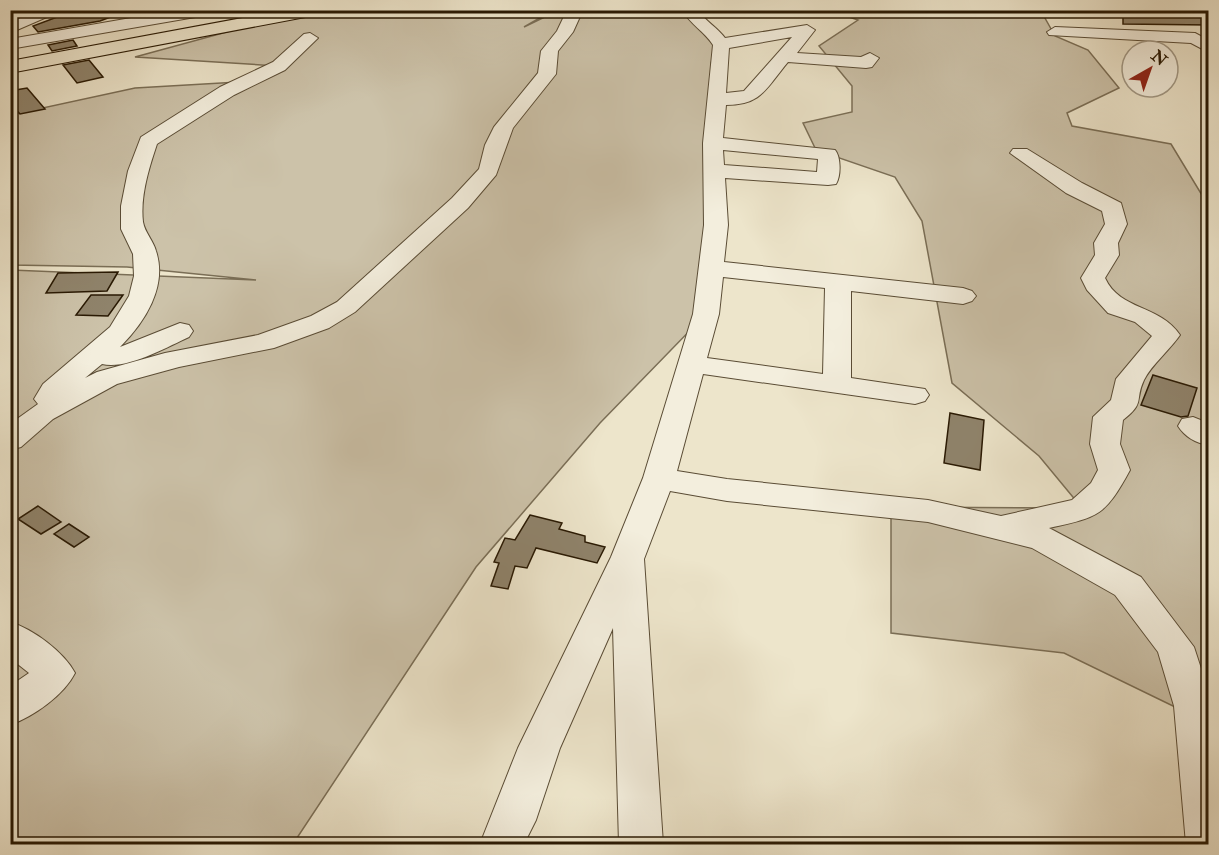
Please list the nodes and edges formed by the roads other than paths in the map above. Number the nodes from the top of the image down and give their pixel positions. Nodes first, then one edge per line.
1 (56, 10) edge
2 (168, 10) edge
3 (207, 10) edge
4 (243, 10) edge
5 (316, 10) edge
6 (575, 10) edge
7 (690, 10) edge
8 (298, 12) edge
9 (188, 14) junction
10 (84, 20) dead end
11 (11, 27) edge
12 (226, 28) junction
13 (176, 30) junction
14 (1055, 32) dead end
15 (50, 35) junction
16 (310, 38) dead end
17 (10, 44) edge
18 (1207, 45) edge
19 (720, 49) junction
20 (10, 57) edge
21 (785, 57) junction
22 (870, 58) dead end
23 (10, 68) edge
24 (10, 77) edge
25 (716, 99) junction
26 (713, 143) junction
27 (1020, 153) dead end
28 (716, 171) junction
29 (711, 268) junction
30 (838, 282) junction
31 (963, 296) dead end
32 (180, 331) dead end
33 (85, 364) junction
34 (691, 364) junction
35 (837, 384) junction
36 (915, 395) dead end
37 (43, 412) junction
38 (10, 440) edge
39 (659, 478) junction
40 (1000, 528) junction
41 (628, 556) junction
42 (10, 636) edge
43 (10, 709) edge
44 (502, 844) edge
45 (641, 844) edge
46 (1208, 844) edge

1 - 11 street
2 - 9 street
3 - 9 street
4 - 13 highway
5 - 8 highway
6 - 37 street
7 - 19 street
8 - 12 highway
8 - 13 highway
9 - 15 street
10 - 15 street
11 - 15 street
12 - 23 highway
12 - 24 highway
13 - 20 highway
14 - 18 street
15 - 17 street
16 - 33 street
19 - 21 street
19 - 25 street
21 - 22 street
21 - 25 street
25 - 26 street
26 - 28 street
26 - 28 street
27 - 40 street
28 - 29 street
29 - 30 street
29 - 34 street
30 - 31 street
30 - 35 street
32 - 33 street
33 - 37 street
34 - 35 street
34 - 39 street
35 - 36 street
37 - 38 street
39 - 40 street
39 - 41 street
40 - 46 street
41 - 44 street
41 - 45 street
42 - 43 street

